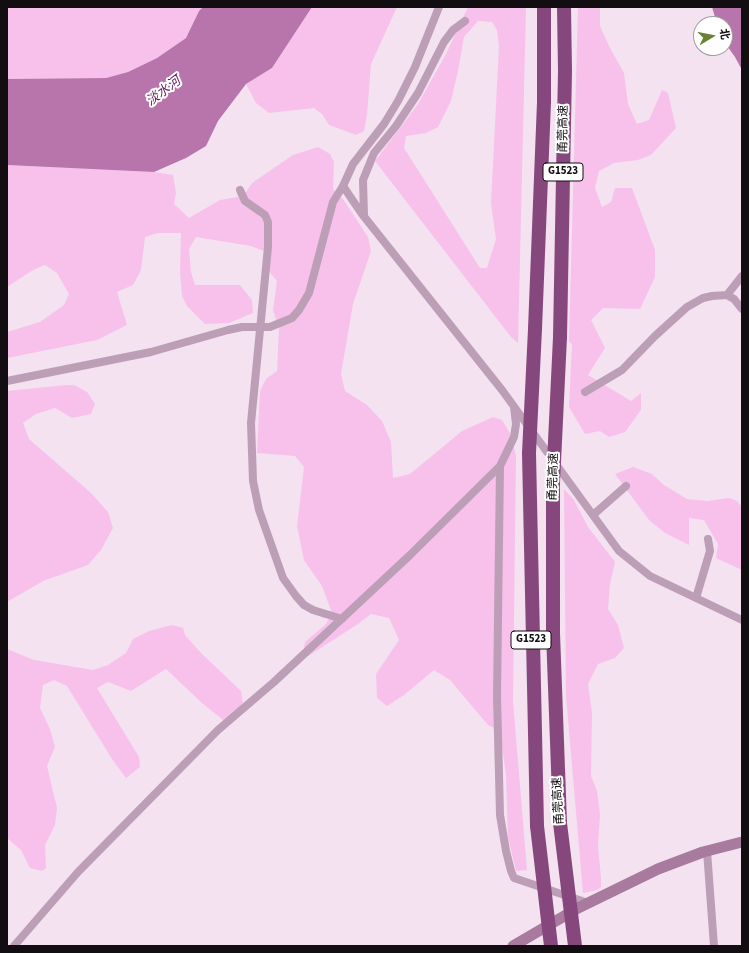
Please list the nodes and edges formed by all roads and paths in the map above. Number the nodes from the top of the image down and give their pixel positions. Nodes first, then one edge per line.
1 (439, 7) edge
2 (544, 7) edge
3 (564, 7) edge
4 (465, 21) dead end
5 (343, 186) junction
6 (240, 190) dead end
7 (364, 216) junction
8 (742, 276) edge
9 (727, 295) junction
10 (742, 309) edge
11 (261, 327) junction
12 (7, 381) edge
13 (585, 392) dead end
14 (514, 407) junction
15 (500, 466) junction
16 (626, 486) dead end
17 (593, 515) junction
18 (708, 540) dead end
19 (696, 598) junction
20 (342, 619) junction
21 (742, 620) edge
22 (742, 842) edge
23 (706, 851) junction
24 (588, 903) junction
25 (14, 946) edge
26 (513, 946) edge
27 (551, 946) edge
28 (575, 946) edge
29 (714, 946) edge

1 - 5 street
2 - 27 highway, 甬莞高速 / G1523, bridge
3 - 28 highway, 甬莞高速 / G1523, bridge
4 - 7 street
5 - 7 street
5 - 11 street
6 - 11 street
7 - 14 street
8 - 9 street
9 - 10 street
9 - 13 street
11 - 12 street
11 - 20 street
14 - 15 street
14 - 17 street
15 - 20 street
15 - 24 street
16 - 17 street
17 - 19 street
18 - 19 street
19 - 21 street
20 - 25 street
22 - 23 main road
23 - 24 main road
23 - 29 street
24 - 26 main road

